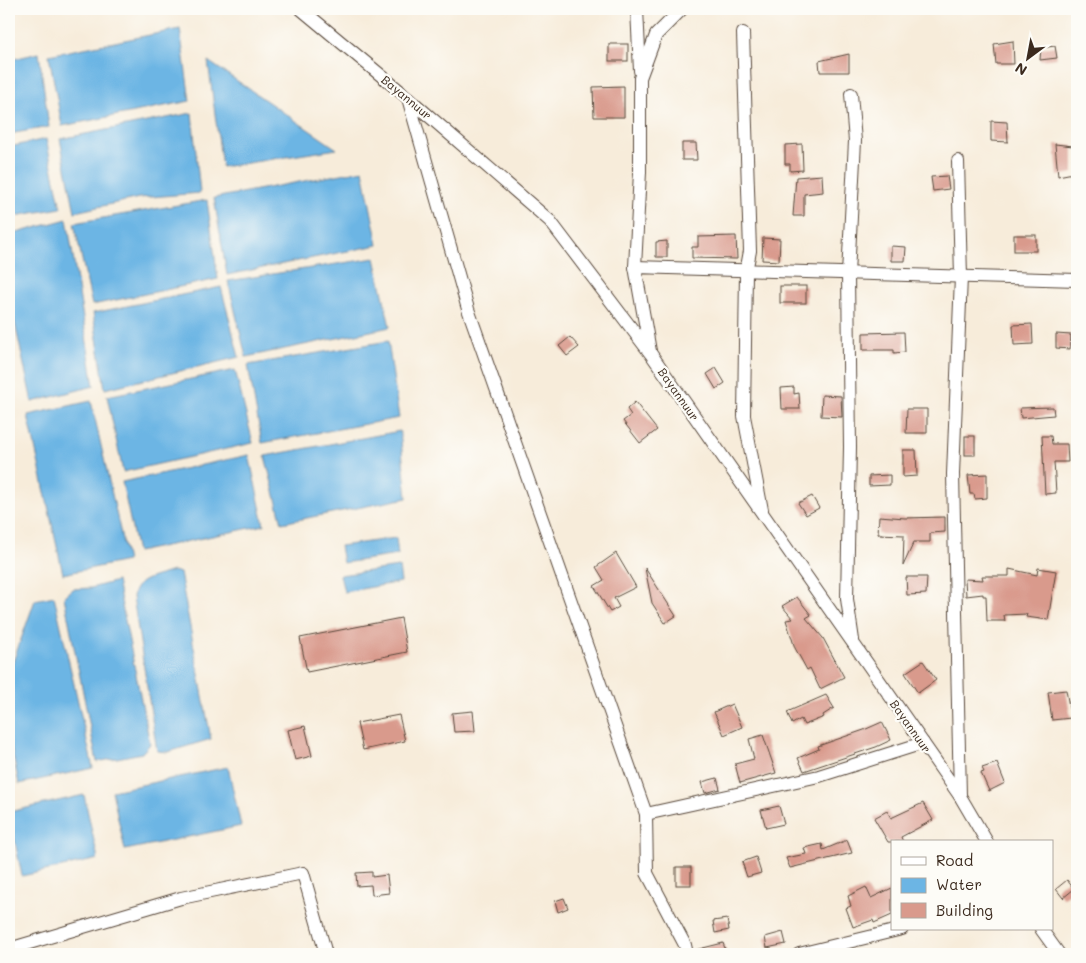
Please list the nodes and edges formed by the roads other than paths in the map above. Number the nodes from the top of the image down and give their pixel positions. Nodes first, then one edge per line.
1 (301, 9) edge
2 (637, 9) edge
3 (682, 9) edge
4 (743, 33) dead end
5 (640, 78) junction
6 (851, 94) dead end
7 (407, 97) junction
8 (958, 161) dead end
9 (635, 268) junction
10 (746, 272) junction
11 (848, 274) junction
12 (961, 278) junction
13 (1077, 280) edge
14 (651, 354) junction
15 (763, 515) junction
16 (854, 644) junction
17 (923, 743) junction
18 (960, 796) junction
19 (646, 814) junction
20 (986, 840) edge
21 (898, 930) edge
22 (1042, 930) edge
23 (9, 949) edge
24 (326, 954) edge
25 (687, 954) edge
26 (798, 954) edge
27 (1059, 954) edge

1 - 7 street, Bayannuur
2 - 5 street
3 - 5 street
4 - 10 street
5 - 9 street
6 - 11 street
7 - 14 street, Bayannuur
7 - 19 street
8 - 12 street
9 - 10 street
9 - 14 street
10 - 11 street
10 - 15 street
11 - 12 street
11 - 16 street
12 - 13 street
12 - 18 street
14 - 15 street, Bayannuur
15 - 16 street, Bayannuur
16 - 17 street, Bayannuur
17 - 18 street, Bayannuur
17 - 19 street
18 - 20 street, Bayannuur
19 - 25 street
21 - 26 street
22 - 27 street
23 - 24 street

